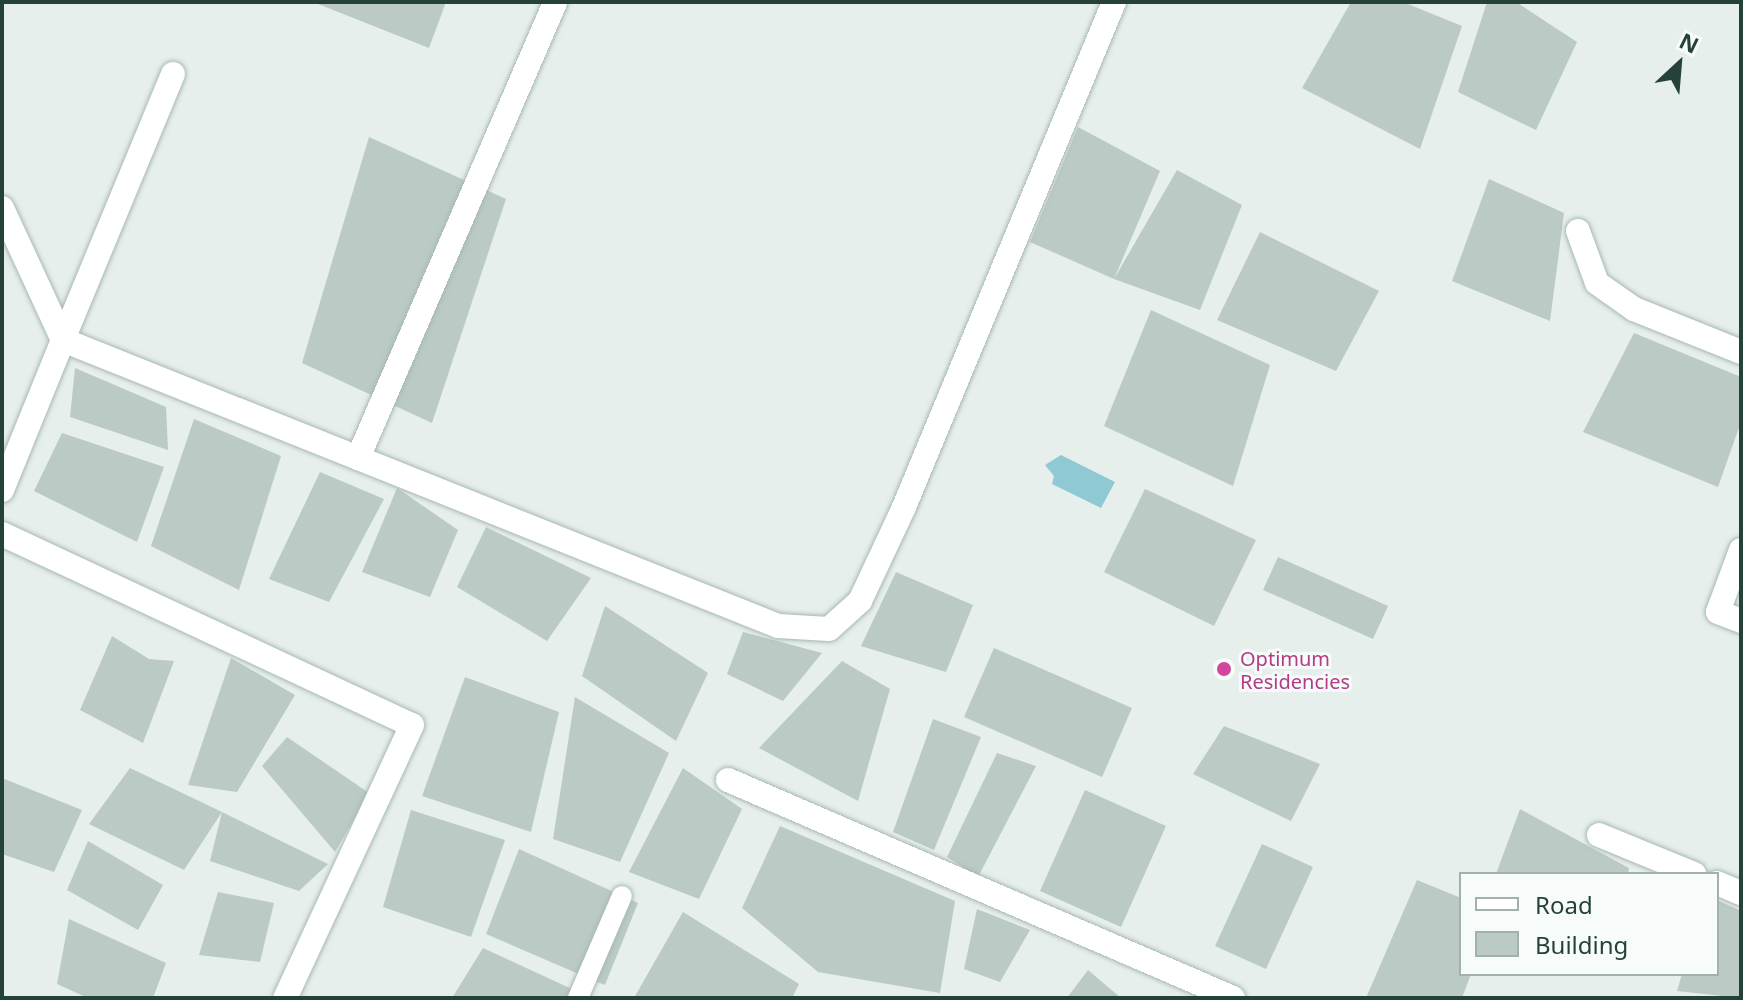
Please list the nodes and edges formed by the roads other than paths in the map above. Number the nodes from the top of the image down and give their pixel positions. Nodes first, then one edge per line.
1 (555, 2) edge
2 (1114, 2) edge
3 (173, 74) dead end
4 (2, 208) edge
5 (1578, 231) dead end
6 (63, 340) junction
7 (1741, 352) edge
8 (358, 458) junction
9 (2, 490) edge
10 (2, 534) edge
11 (1741, 550) edge
12 (1741, 621) edge
13 (728, 780) dead end
14 (1599, 835) dead end
15 (1689, 872) edge
16 (1719, 884) edge
17 (1741, 893) edge
18 (622, 896) dead end
19 (285, 998) edge
20 (578, 998) edge
21 (1233, 998) edge

1 - 8 street
2 - 8 street
3 - 6 street
4 - 6 street
5 - 7 street
6 - 8 street
6 - 9 street
10 - 19 street
11 - 12 street
13 - 21 street
14 - 15 street
16 - 17 street
18 - 20 lane

